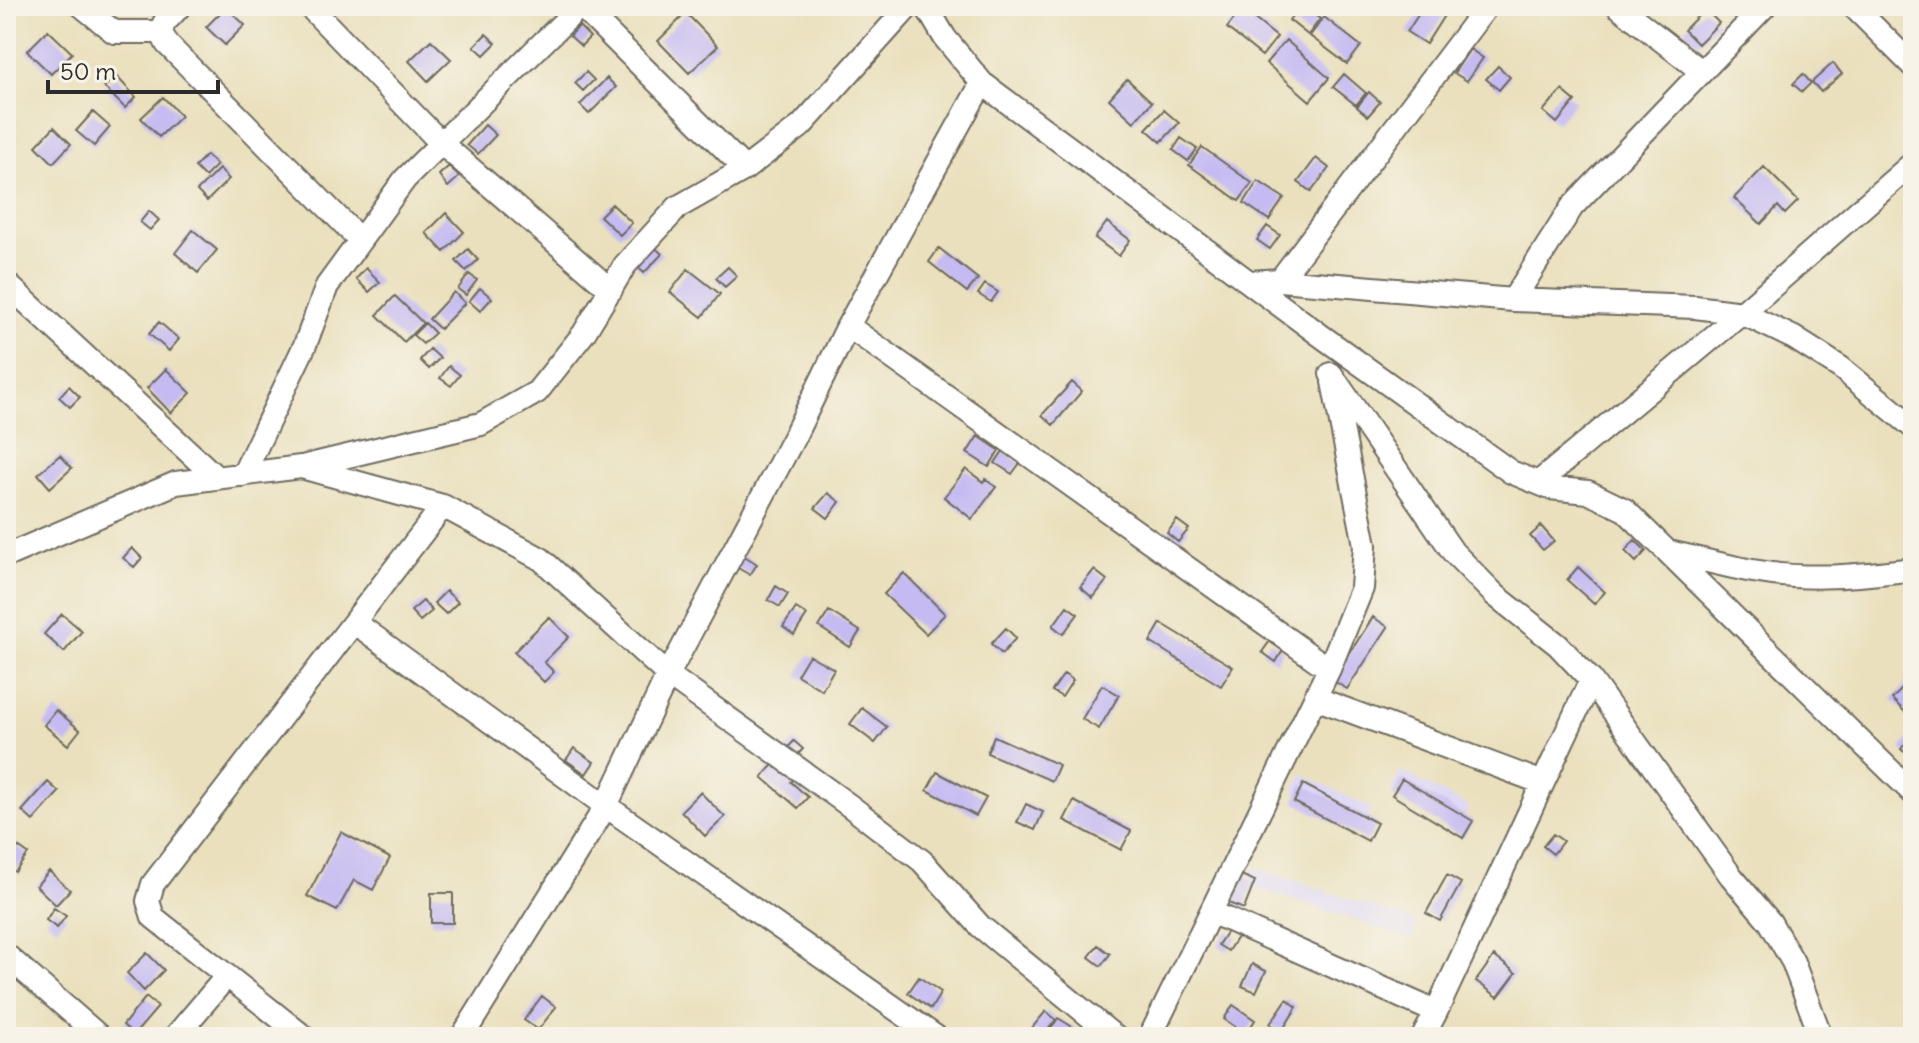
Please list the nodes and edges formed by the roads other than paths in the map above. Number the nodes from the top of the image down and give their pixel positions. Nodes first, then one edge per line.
1 (82, 6) edge
2 (180, 6) edge
3 (309, 6) edge
4 (580, 6) edge
5 (909, 6) edge
6 (926, 6) edge
7 (1487, 6) edge
8 (1618, 6) edge
9 (1765, 6) edge
10 (1853, 6) edge
11 (161, 32) junction
12 (1913, 66) edge
13 (1701, 71) junction
14 (982, 83) junction
15 (441, 143) junction
16 (1913, 163) edge
17 (745, 169) junction
18 (360, 240) junction
19 (1280, 280) junction
20 (1250, 282) junction
21 (6, 283) edge
22 (611, 290) junction
23 (1513, 300) junction
24 (1742, 313) junction
25 (848, 326) junction
26 (1320, 335) junction
27 (1331, 374) junction
28 (1913, 427) edge
29 (301, 467) junction
30 (243, 475) junction
31 (217, 478) junction
32 (1538, 483) junction
33 (443, 506) junction
34 (1667, 551) junction
35 (6, 556) edge
36 (1913, 569) edge
37 (354, 622) junction
38 (1329, 669) junction
39 (668, 675) junction
40 (1591, 680) junction
41 (1315, 698) junction
42 (1543, 783) junction
43 (1913, 793) edge
44 (606, 806) junction
45 (1211, 912) junction
46 (6, 955) edge
47 (226, 977) junction
48 (1436, 1012) junction
49 (100, 1037) edge
50 (175, 1037) edge
51 (304, 1037) edge
52 (462, 1037) edge
53 (936, 1037) edge
54 (1115, 1037) edge
55 (1150, 1037) edge
56 (1423, 1037) edge
57 (1821, 1037) edge

1 - 11 street
2 - 11 street
3 - 15 street
4 - 15 street
4 - 17 street
5 - 17 street
6 - 14 street
7 - 19 street
8 - 13 street
9 - 13 street
10 - 12 street
11 - 18 street
13 - 23 street
14 - 20 street
14 - 25 street
15 - 18 street
15 - 22 street
16 - 24 street
17 - 22 street
18 - 30 street
19 - 20 street
19 - 23 street
20 - 26 street
21 - 31 street
22 - 29 street
23 - 24 street
24 - 28 street
24 - 32 street
25 - 38 street
25 - 39 street
26 - 27 street
26 - 32 street
27 - 38 street
27 - 40 street
29 - 30 street
29 - 33 street
30 - 31 street
31 - 35 street
32 - 34 street
33 - 37 street
33 - 39 street
34 - 36 street
34 - 43 street
37 - 44 street
37 - 47 street
38 - 41 street
39 - 44 street
39 - 54 street
40 - 42 street
40 - 57 street
41 - 42 street
41 - 45 street
42 - 48 street
44 - 52 street
44 - 53 street
45 - 48 street
45 - 55 street
46 - 49 street
47 - 50 street
47 - 51 street
48 - 56 street

